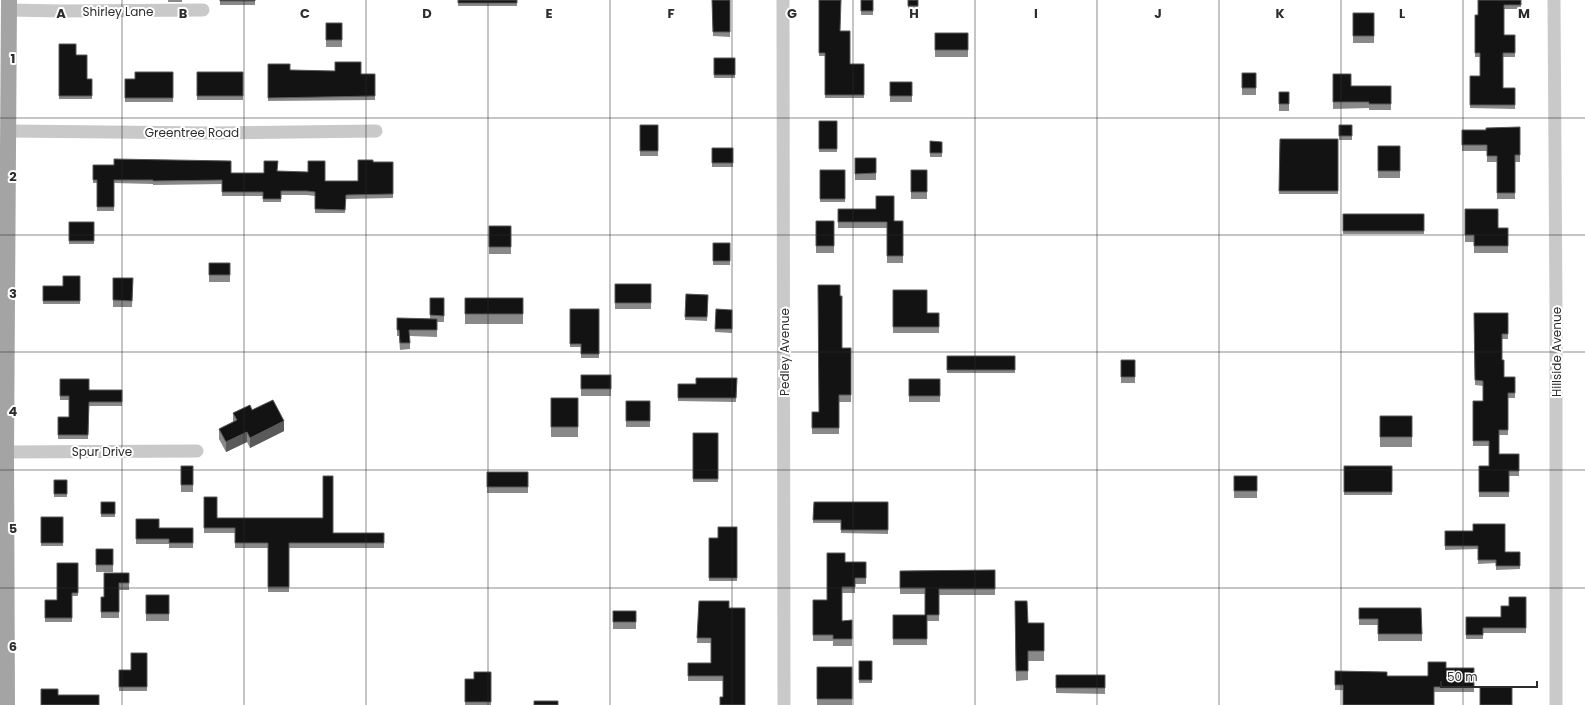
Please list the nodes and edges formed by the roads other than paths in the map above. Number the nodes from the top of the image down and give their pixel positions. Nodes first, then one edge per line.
1 (783, 0) edge
2 (1554, 0) edge
3 (8, 5) edge
4 (203, 10) dead end
5 (8, 131) junction
6 (376, 131) dead end
7 (3, 348) edge
8 (197, 451) dead end
9 (6, 452) junction
10 (7, 705) edge
11 (784, 705) edge
12 (1556, 705) edge

1 - 11 street, Pedley Avenue
2 - 12 street, Hillside Avenue
3 - 4 street, Shirley Lane
3 - 5 main road
5 - 6 street, Greentree Road
5 - 7 main road
7 - 9 main road
8 - 9 street, Spur Drive
9 - 10 main road

